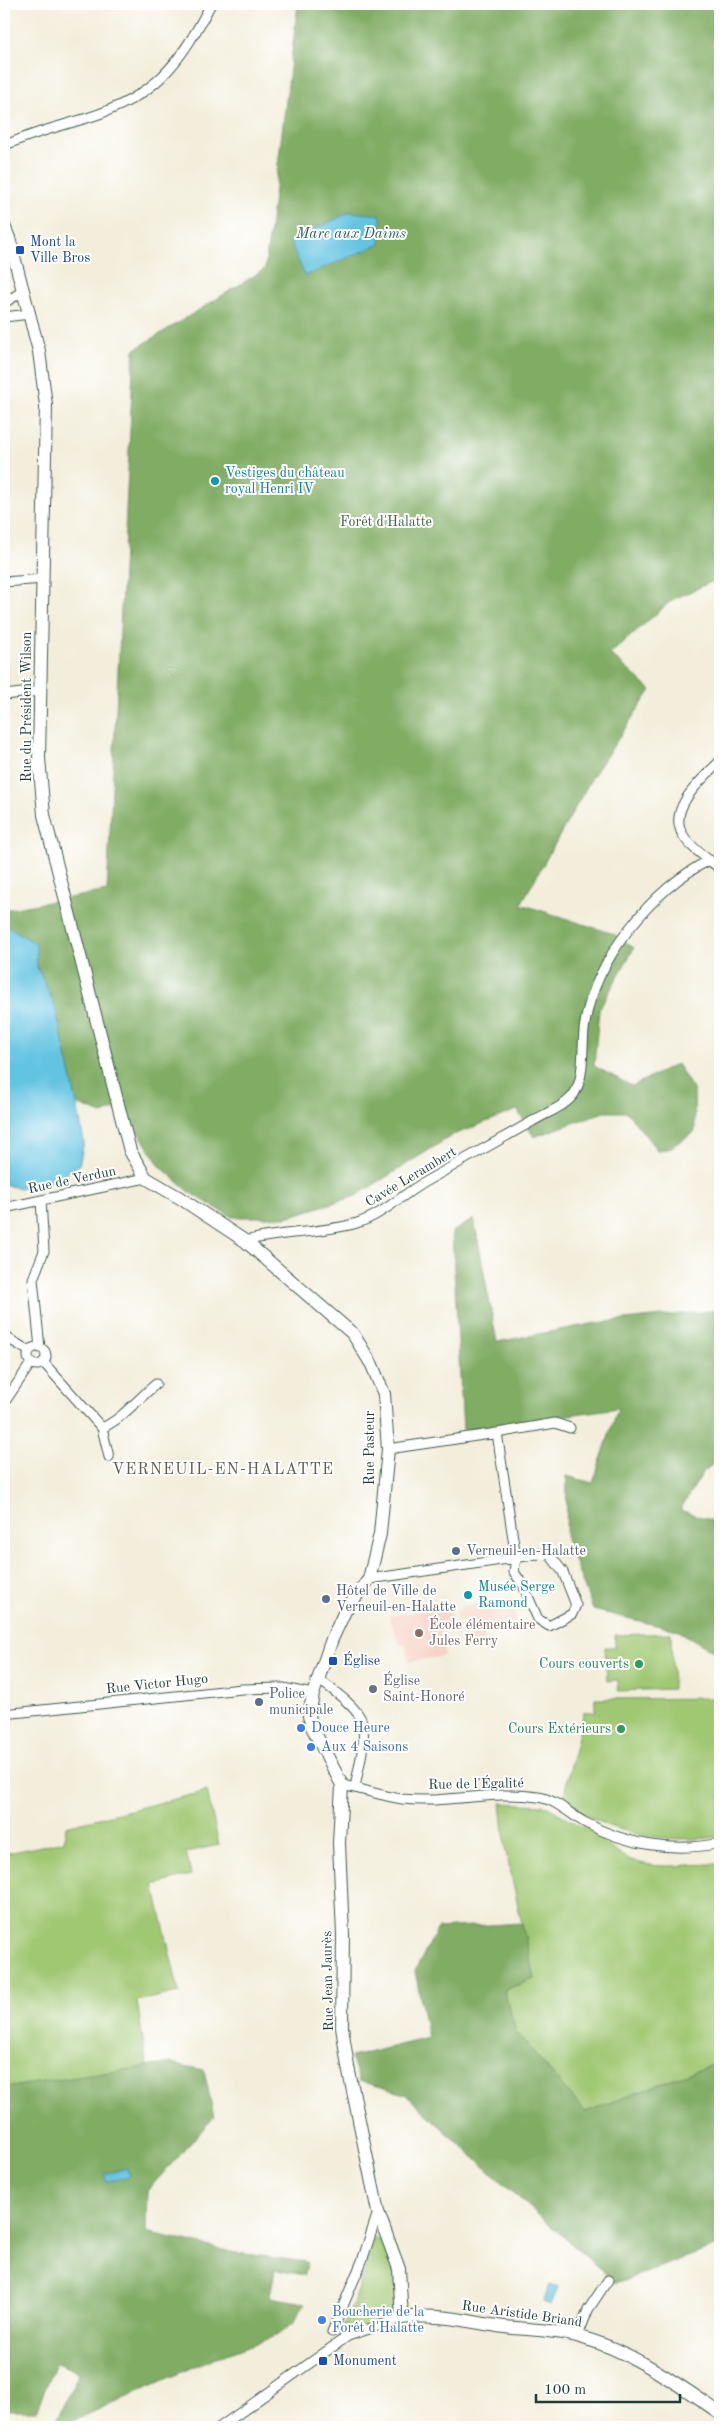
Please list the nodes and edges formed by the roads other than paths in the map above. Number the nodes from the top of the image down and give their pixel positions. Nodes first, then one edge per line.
1 (212, 4) edge
2 (4, 146) edge
3 (4, 226) edge
4 (23, 291) junction
5 (4, 303) edge
6 (30, 314) junction
7 (4, 317) edge
8 (43, 579) junction
9 (4, 582) edge
10 (40, 691) junction
11 (4, 695) edge
12 (720, 761) edge
13 (710, 860) junction
14 (720, 868) edge
15 (146, 1178) junction
16 (41, 1200) junction
17 (4, 1208) edge
18 (245, 1241) junction
19 (4, 1336) edge
20 (40, 1348) junction
21 (29, 1351) junction
22 (43, 1362) junction
23 (31, 1363) junction
24 (156, 1384) dead end
25 (4, 1403) edge
26 (102, 1428) junction
27 (570, 1428) dead end
28 (497, 1433) junction
29 (388, 1449) junction
30 (109, 1457) dead end
31 (516, 1558) junction
32 (368, 1579) junction
33 (318, 1679) junction
34 (312, 1694) junction
35 (4, 1714) edge
36 (349, 1787) junction
37 (719, 1844) edge
38 (378, 2212) junction
39 (608, 2280) dead end
40 (402, 2318) junction
41 (332, 2332) dead end
42 (578, 2336) junction
43 (720, 2413) edge
44 (220, 2427) edge

1 - 2 street
3 - 4 street, Rue du Président Wilson
4 - 5 street
4 - 6 street, Rue du Président Wilson
6 - 7 street
6 - 8 street, Rue du Président Wilson
8 - 9 street
8 - 10 street, Rue du Président Wilson
10 - 11 street
10 - 15 street, Rue du Président Wilson
12 - 13 street
13 - 14 street
13 - 18 street, Cavée Lerambert
15 - 16 street, Rue de Verdun
15 - 18 street, Rue Pasteur
16 - 17 street, Rue de Verdun
16 - 20 street
18 - 29 street, Rue Pasteur
19 - 21 street
20 - 21 street
20 - 22 street
21 - 23 street
22 - 23 street
22 - 26 street
23 - 25 street
24 - 26 street
26 - 30 street
27 - 28 street
28 - 29 street
28 - 31 street
29 - 32 street, Rue Pasteur
31 - 31 street
31 - 32 street
32 - 33 street, Rue Pasteur
33 - 34 street, Rue Pasteur
33 - 36 street
34 - 35 street, Rue Victor Hugo
34 - 36 street
36 - 37 street, Rue de l'Égalité
36 - 38 street, Rue Jean Jaurès
38 - 40 street, Rue Jean Jaurès
38 - 41 street
39 - 42 street
40 - 42 street, Rue Aristide Briand
40 - 44 street
42 - 43 street, Rue Aristide Briand

